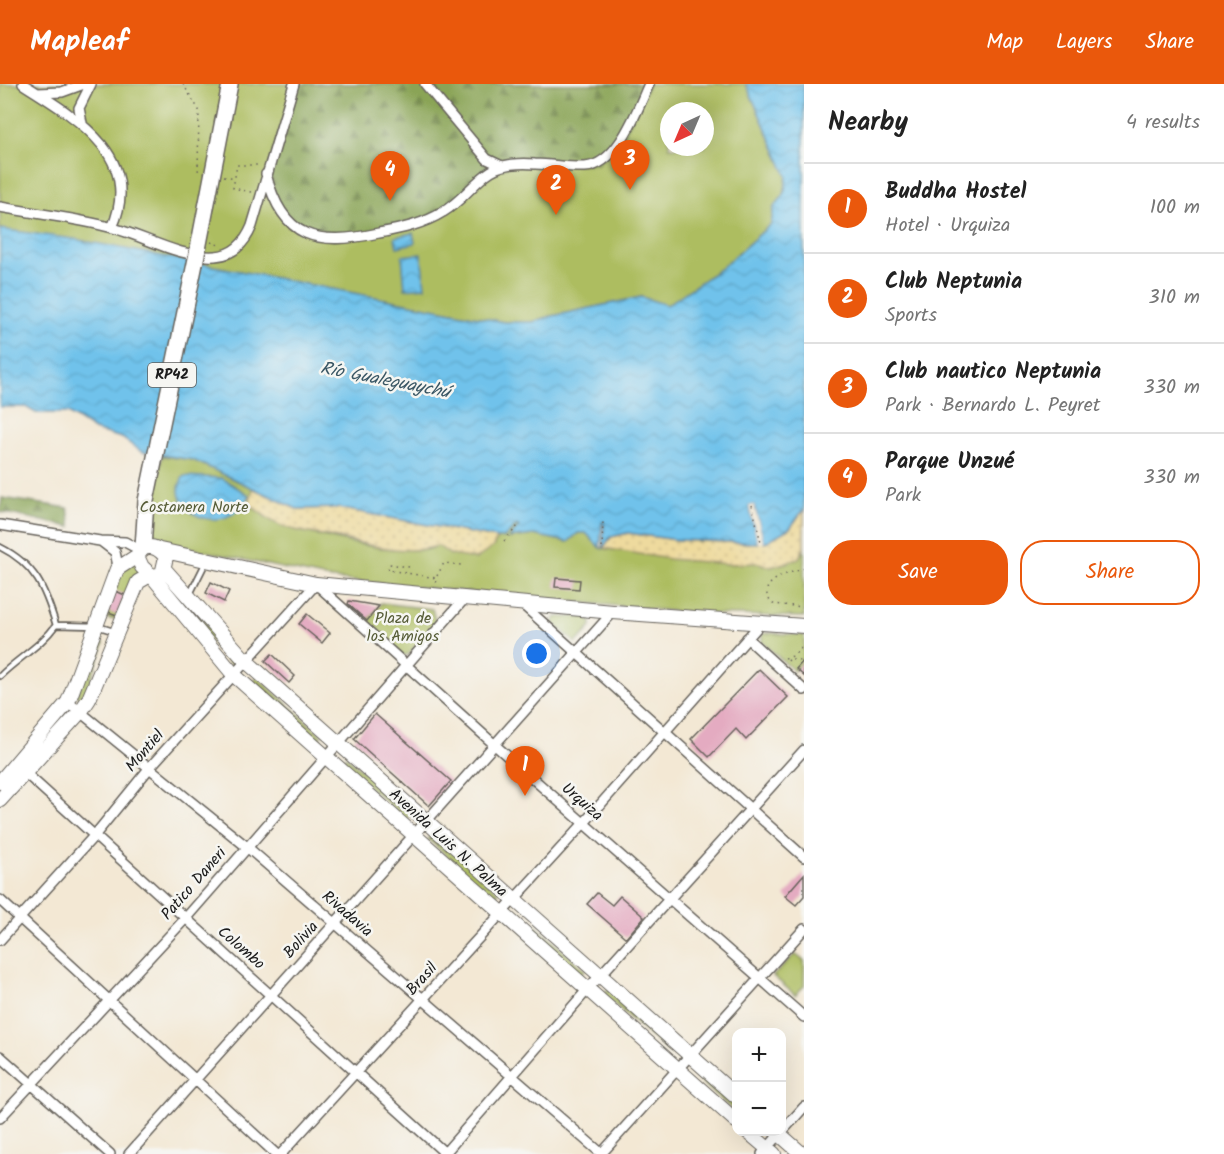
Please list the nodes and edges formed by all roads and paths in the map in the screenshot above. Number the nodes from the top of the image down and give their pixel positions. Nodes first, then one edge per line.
1 (23, 84) edge
2 (84, 84) edge
3 (91, 84) edge
4 (183, 84) edge
5 (230, 84) edge
6 (294, 84) edge
7 (425, 84) edge
8 (648, 84) edge
9 (38, 93) junction
10 (82, 123) junction
11 (487, 159) junction
12 (502, 166) junction
13 (267, 169) junction
14 (198, 170) dead end
15 (490, 171) junction
16 (260, 194) junction
17 (274, 199) junction
18 (0, 207) edge
19 (257, 207) junction
20 (111, 228) junction
21 (752, 505) dead end
22 (603, 521) dead end
23 (0, 525) edge
24 (518, 526) dead end
25 (100, 541) junction
26 (504, 541) dead end
27 (761, 543) dead end
28 (0, 548) edge
29 (602, 548) dead end
30 (160, 550) junction
31 (140, 551) junction
32 (200, 561) junction
33 (461, 565) dead end
34 (118, 567) junction
35 (409, 567) dead end
36 (804, 569) edge
37 (158, 572) junction
38 (436, 578) junction
39 (316, 584) junction
40 (434, 588) dead end
41 (189, 596) junction
42 (465, 598) junction
43 (520, 603) junction
44 (804, 607) edge
45 (613, 612) junction
46 (761, 623) junction
47 (56, 625) junction
48 (97, 626) junction
49 (804, 626) edge
50 (118, 632) junction
51 (747, 638) junction
52 (804, 645) edge
53 (577, 653) junction
54 (776, 654) dead end
55 (790, 658) junction
56 (246, 661) junction
57 (802, 662) dead end
58 (786, 664) dead end
59 (406, 665) junction
60 (234, 675) junction
61 (0, 676) edge
62 (804, 690) edge
63 (68, 702) junction
64 (81, 711) junction
65 (665, 732) junction
66 (340, 742) junction
67 (496, 746) junction
68 (804, 750) edge
69 (327, 757) junction
70 (151, 766) junction
71 (21, 769) junction
72 (0, 782) edge
73 (0, 801) edge
74 (750, 810) junction
75 (428, 821) junction
76 (584, 823) junction
77 (94, 836) junction
78 (415, 836) junction
79 (247, 847) junction
80 (804, 857) edge
81 (515, 898) junction
82 (0, 900) edge
83 (669, 900) junction
84 (502, 913) junction
85 (20, 918) junction
86 (185, 919) junction
87 (336, 924) junction
88 (804, 929) edge
89 (0, 940) edge
90 (599, 976) junction
91 (760, 978) junction
92 (588, 989) junction
93 (272, 995) junction
94 (422, 1000) junction
95 (109, 1001) junction
96 (804, 1017) edge
97 (691, 1055) junction
98 (0, 1056) edge
99 (678, 1069) junction
100 (356, 1072) junction
101 (513, 1078) junction
102 (196, 1080) junction
103 (32, 1083) junction
104 (732, 1092) edge
105 (804, 1107) edge
106 (732, 1117) edge
107 (0, 1118) edge
108 (786, 1125) edge
109 (753, 1136) edge
110 (776, 1136) edge
111 (781, 1136) edge
112 (768, 1152) edge
113 (110, 1154) edge
114 (129, 1154) edge
115 (276, 1154) edge
116 (281, 1154) edge
117 (445, 1154) edge
118 (602, 1154) edge
119 (802, 1154) edge

1 - 9 street
2 - 9 street
3 - 10 street
4 - 14 path
5 - 31 main road, RP42, bridge
6 - 13 street
7 - 11 street
8 - 12 street
9 - 10 street
10 - 20 street
11 - 12 street
11 - 15 street
12 - 15 street
13 - 16 street
13 - 16 path
13 - 17 street
15 - 17 street
16 - 19 street
17 - 19 street
18 - 20 street
19 - 20 street
21 - 27 path
22 - 29 path
23 - 25 street
24 - 26 path
25 - 31 street
25 - 34 street
28 - 47 lane
30 - 31 main road
30 - 32 main road
30 - 37 main road
31 - 34 main road
31 - 37 main road
32 - 37 main road
32 - 39 main road
32 - 41 lane
33 - 38 path
34 - 48 main road
35 - 38 path
36 - 44 path
37 - 41 main road, Avenida Luis N. Palma
37 - 50 main road
37 - 60 main road, Avenida Luis N. Palma
38 - 40 path
39 - 42 main road
39 - 56 street, Montiel
39 - 59 street, Urquiza
41 - 56 main road, Avenida Luis N. Palma
42 - 43 main road
42 - 59 street, Patico Daneri
43 - 45 main road
43 - 53 street
45 - 46 main road
45 - 53 street, Bolivia
46 - 49 main road
46 - 51 street, Brasil
47 - 48 lane
47 - 61 lane
48 - 50 lane
48 - 63 main road
50 - 64 main road
51 - 62 street
51 - 65 street, Brasil
52 - 55 path
53 - 65 street
53 - 67 street, Bolivia
54 - 55 path
55 - 57 path
55 - 58 path
56 - 60 street, Montiel
56 - 66 main road, Avenida Luis N. Palma
59 - 66 street, Patico Daneri
59 - 67 street, Urquiza
60 - 69 main road, Avenida Luis N. Palma
60 - 70 street, Montiel
63 - 64 street, Rivadavia
63 - 71 main road
64 - 70 street, Rivadavia
64 - 71 main road
65 - 74 street
65 - 76 street, Brasil
66 - 69 street, Patico Daneri
66 - 75 main road, Avenida Luis N. Palma
67 - 75 street, Bolivia
67 - 76 street, Urquiza
68 - 74 street
69 - 78 main road, Avenida Luis N. Palma
69 - 79 street, Patico Daneri
70 - 77 street, Montiel
70 - 79 street, Rivadavia
71 - 72 main road
71 - 73 main road
71 - 77 street, Colombo
74 - 80 street
74 - 83 street
75 - 78 street, Bolivia
75 - 81 main road, Avenida Luis N. Palma
76 - 81 street, Brasil
76 - 83 street, Urquiza
77 - 85 street, Montiel
77 - 86 street, Colombo
78 - 84 main road, Avenida Luis N. Palma
78 - 87 street, Bolivia
79 - 86 street, Patico Daneri
79 - 87 street, Rivadavia
81 - 84 street, Brasil
81 - 90 main road, Avenida Luis N. Palma
82 - 85 street
83 - 90 street
83 - 91 street, Urquiza
84 - 92 main road, Avenida Luis N. Palma
84 - 94 street, Brasil
85 - 89 street, Montiel
85 - 95 street
86 - 93 street, Colombo
86 - 95 street, Patico Daneri
87 - 93 street, Bolivia
87 - 94 street, Rivadavia
88 - 91 street
90 - 92 street
90 - 97 main road, Avenida Luis N. Palma
91 - 96 street, Urquiza
91 - 97 street
92 - 99 main road, Avenida Luis N. Palma
92 - 101 street
93 - 100 street, Colombo
93 - 102 street, Bolivia
94 - 100 street, Brasil
94 - 101 street, Rivadavia
95 - 102 street
95 - 103 street, Patico Daneri
97 - 99 street
97 - 104 main road, Avenida Luis N. Palma
98 - 103 street
99 - 106 main road, Avenida Luis N. Palma
99 - 118 street
100 - 116 street, Brasil
100 - 117 street, Colombo
101 - 117 street
101 - 118 street, Rivadavia
102 - 114 street, Bolivia
102 - 115 street
103 - 107 street, Patico Daneri
103 - 113 street
105 - 108 street
109 - 112 main road
110 - 112 street
111 - 119 main road

